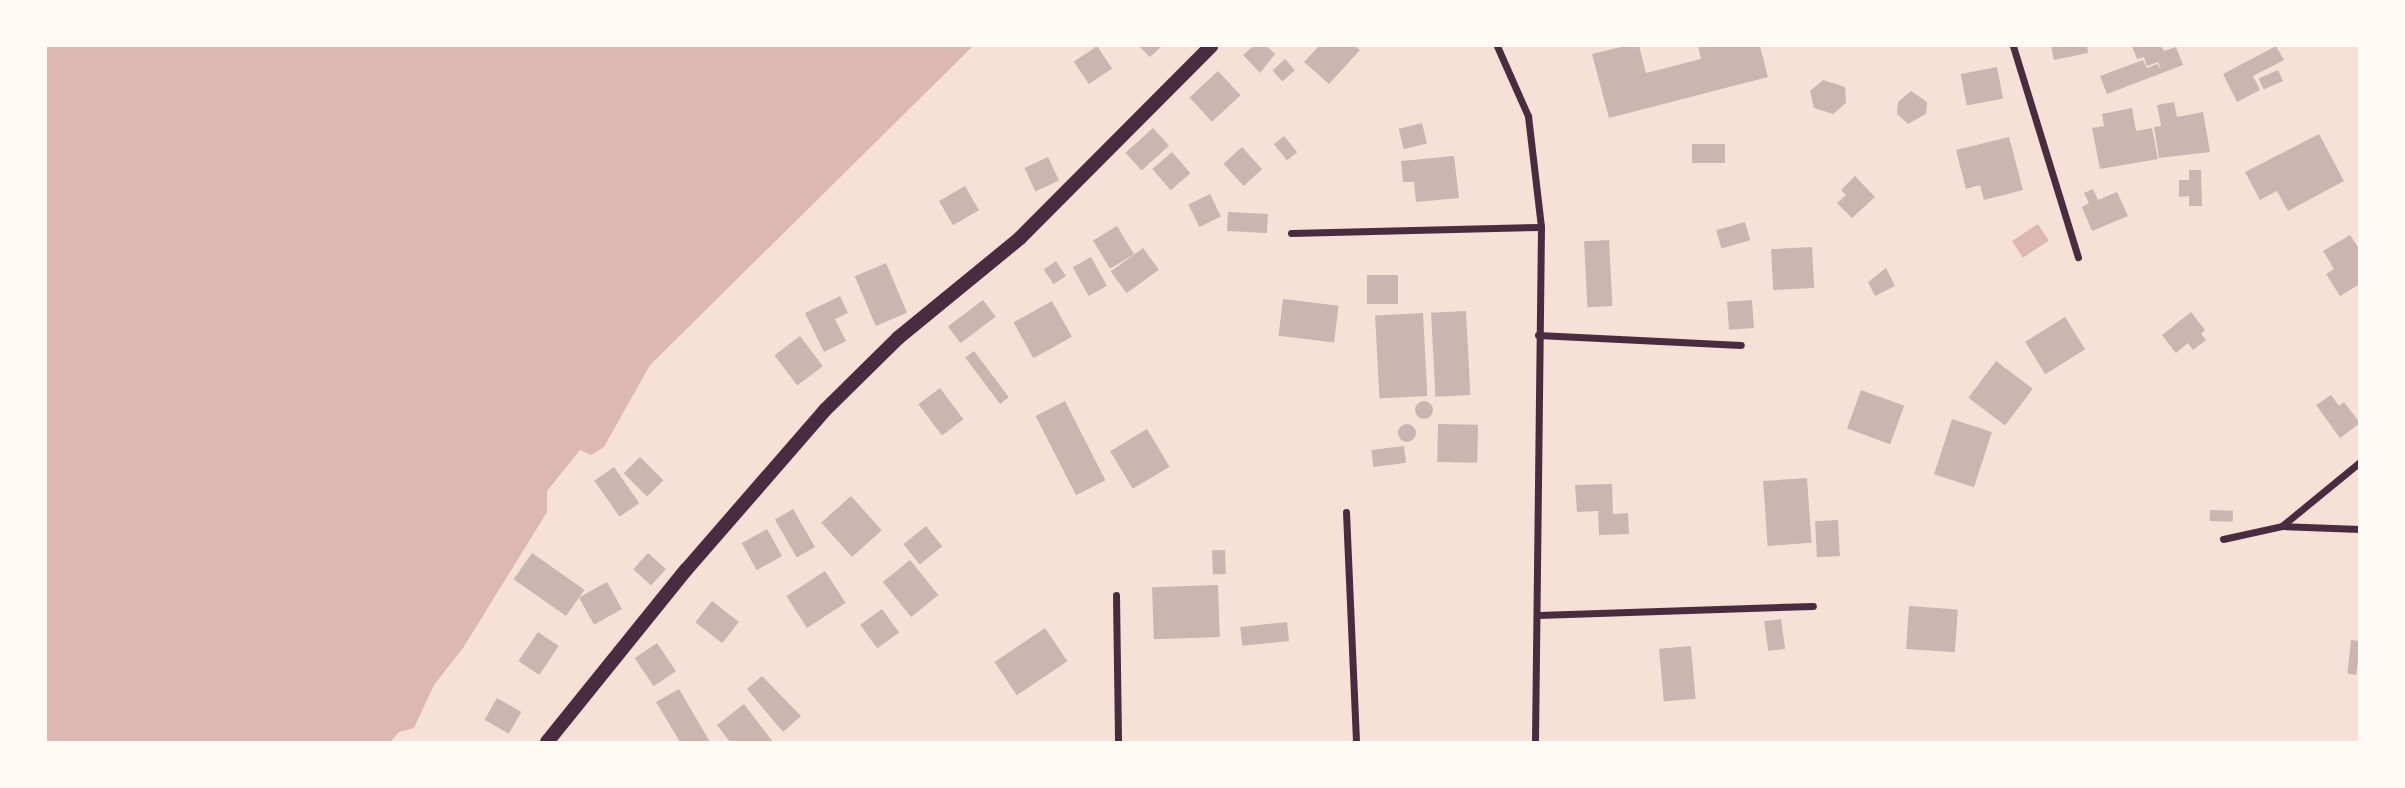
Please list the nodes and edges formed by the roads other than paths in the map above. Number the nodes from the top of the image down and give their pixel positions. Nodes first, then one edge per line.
1 (1211, 46) edge
2 (1497, 46) edge
3 (2013, 46) edge
4 (1541, 228) junction
5 (1291, 233) dead end
6 (2078, 257) dead end
7 (1538, 335) junction
8 (1741, 345) dead end
9 (2360, 463) edge
10 (1346, 512) dead end
11 (2282, 526) junction
12 (2360, 529) edge
13 (2223, 539) dead end
14 (1116, 595) dead end
15 (1813, 606) dead end
16 (1538, 615) junction
17 (547, 743) edge
18 (1118, 743) edge
19 (1356, 743) edge
20 (1535, 743) edge

1 - 17 main road
2 - 4 street
3 - 6 street
4 - 5 street
4 - 7 street
7 - 8 street
7 - 16 street
9 - 11 street
10 - 19 street
11 - 12 street
11 - 13 street
14 - 18 street
15 - 16 street
16 - 20 street

